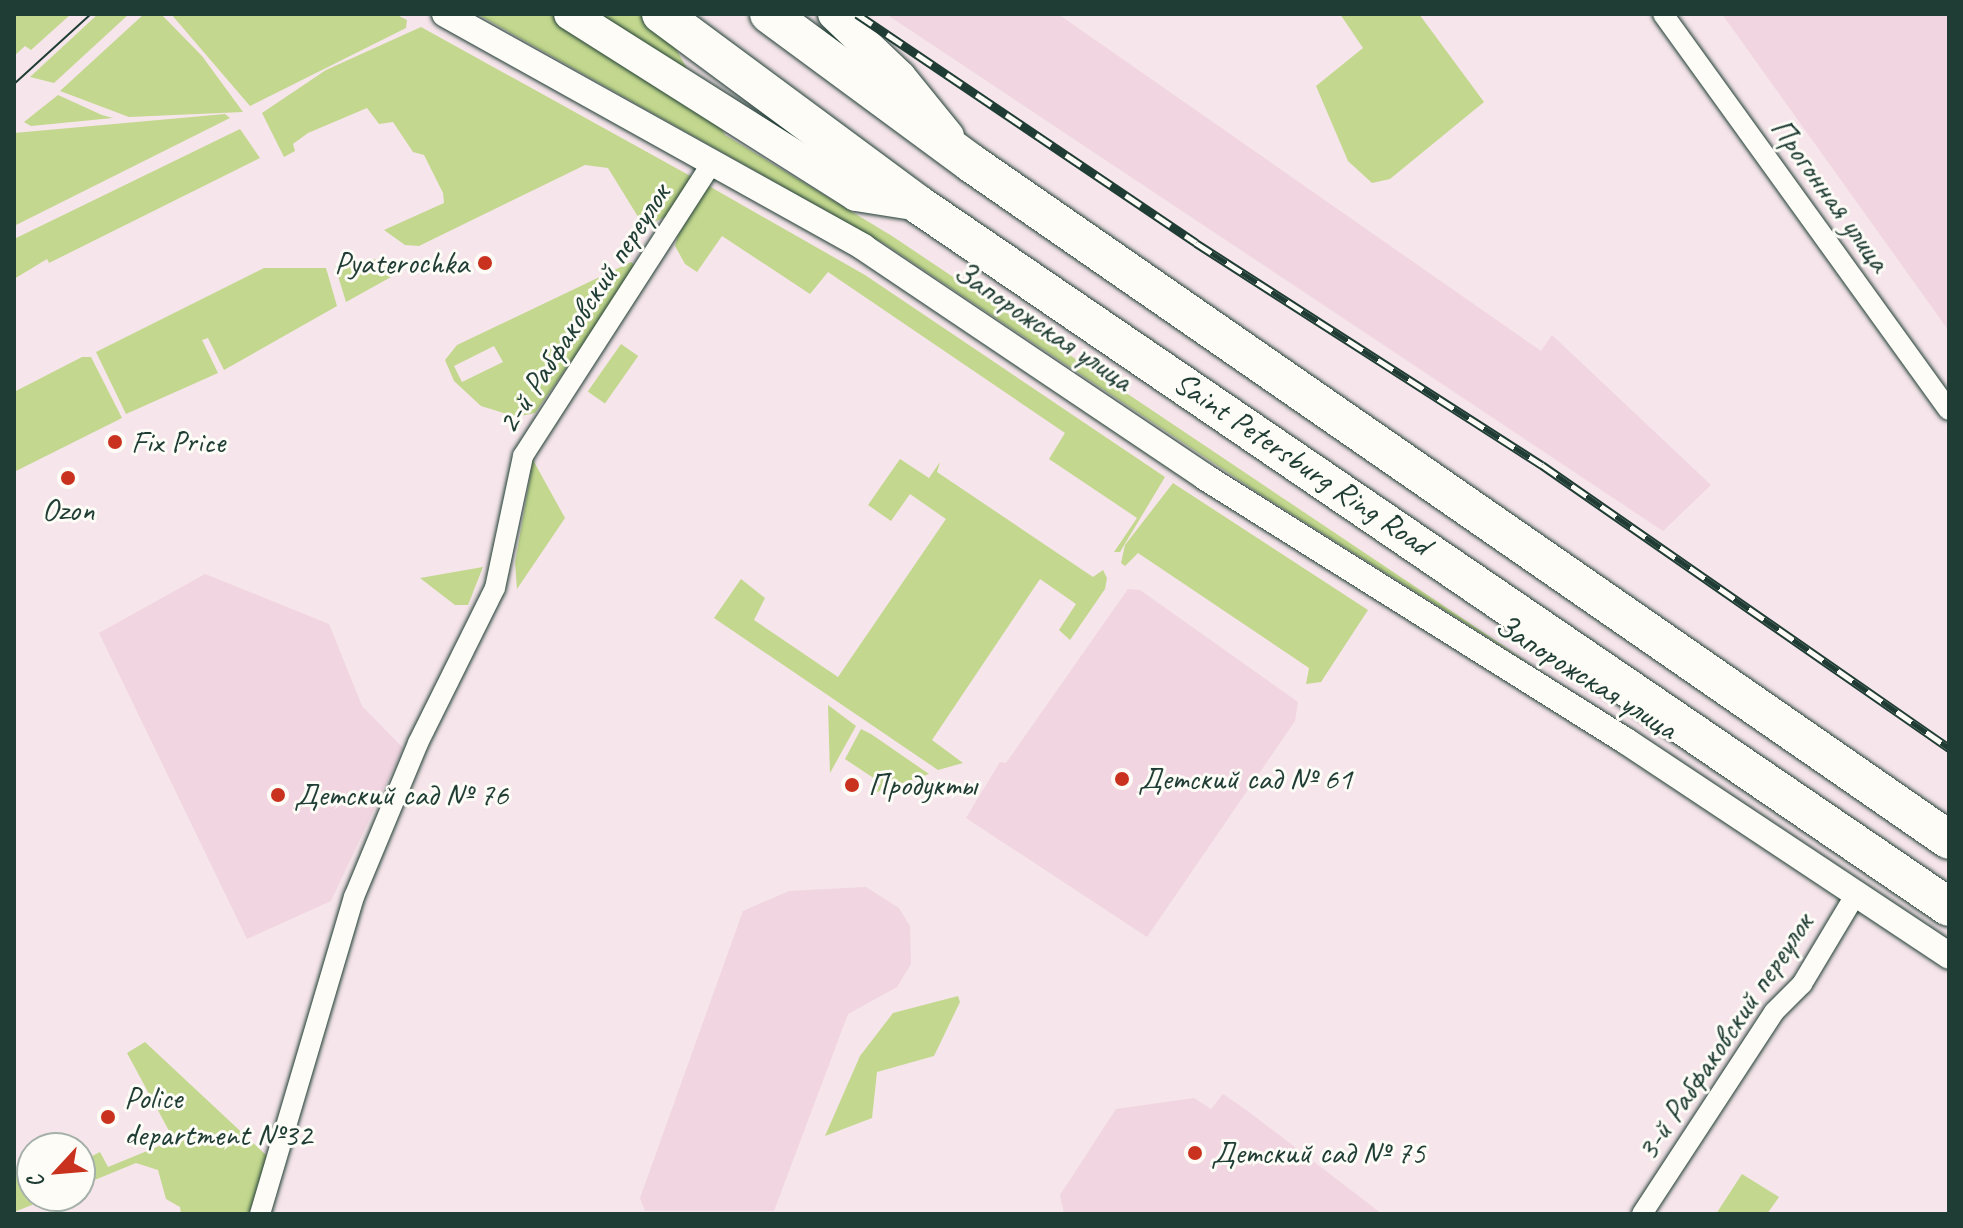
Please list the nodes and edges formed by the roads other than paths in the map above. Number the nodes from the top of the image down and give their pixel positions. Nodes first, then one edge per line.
1 (445, 14) edge
2 (570, 14) edge
3 (661, 14) edge
4 (769, 14) edge
5 (834, 14) edge
6 (1663, 14) edge
7 (713, 161) junction
8 (971, 163) junction
9 (919, 205) junction
10 (1949, 410) edge
11 (1949, 840) edge
12 (1857, 892) junction
13 (1949, 907) edge
14 (1949, 956) edge
15 (260, 1214) edge
16 (1642, 1214) edge

1 - 7 street, Запорожская улица
2 - 9 main road
3 - 9 highway, Saint Petersburg Ring Road
4 - 8 highway, Saint Petersburg Ring Road
5 - 8 main road
6 - 10 street, Прогонная улица
7 - 12 street, Запорожская улица
7 - 15 street, 2-й Рабфаковский переулок
8 - 11 highway, Saint Petersburg Ring Road
9 - 13 highway, Saint Petersburg Ring Road
12 - 14 street, Запорожская улица
12 - 16 street, 3-й Рабфаковский переулок

